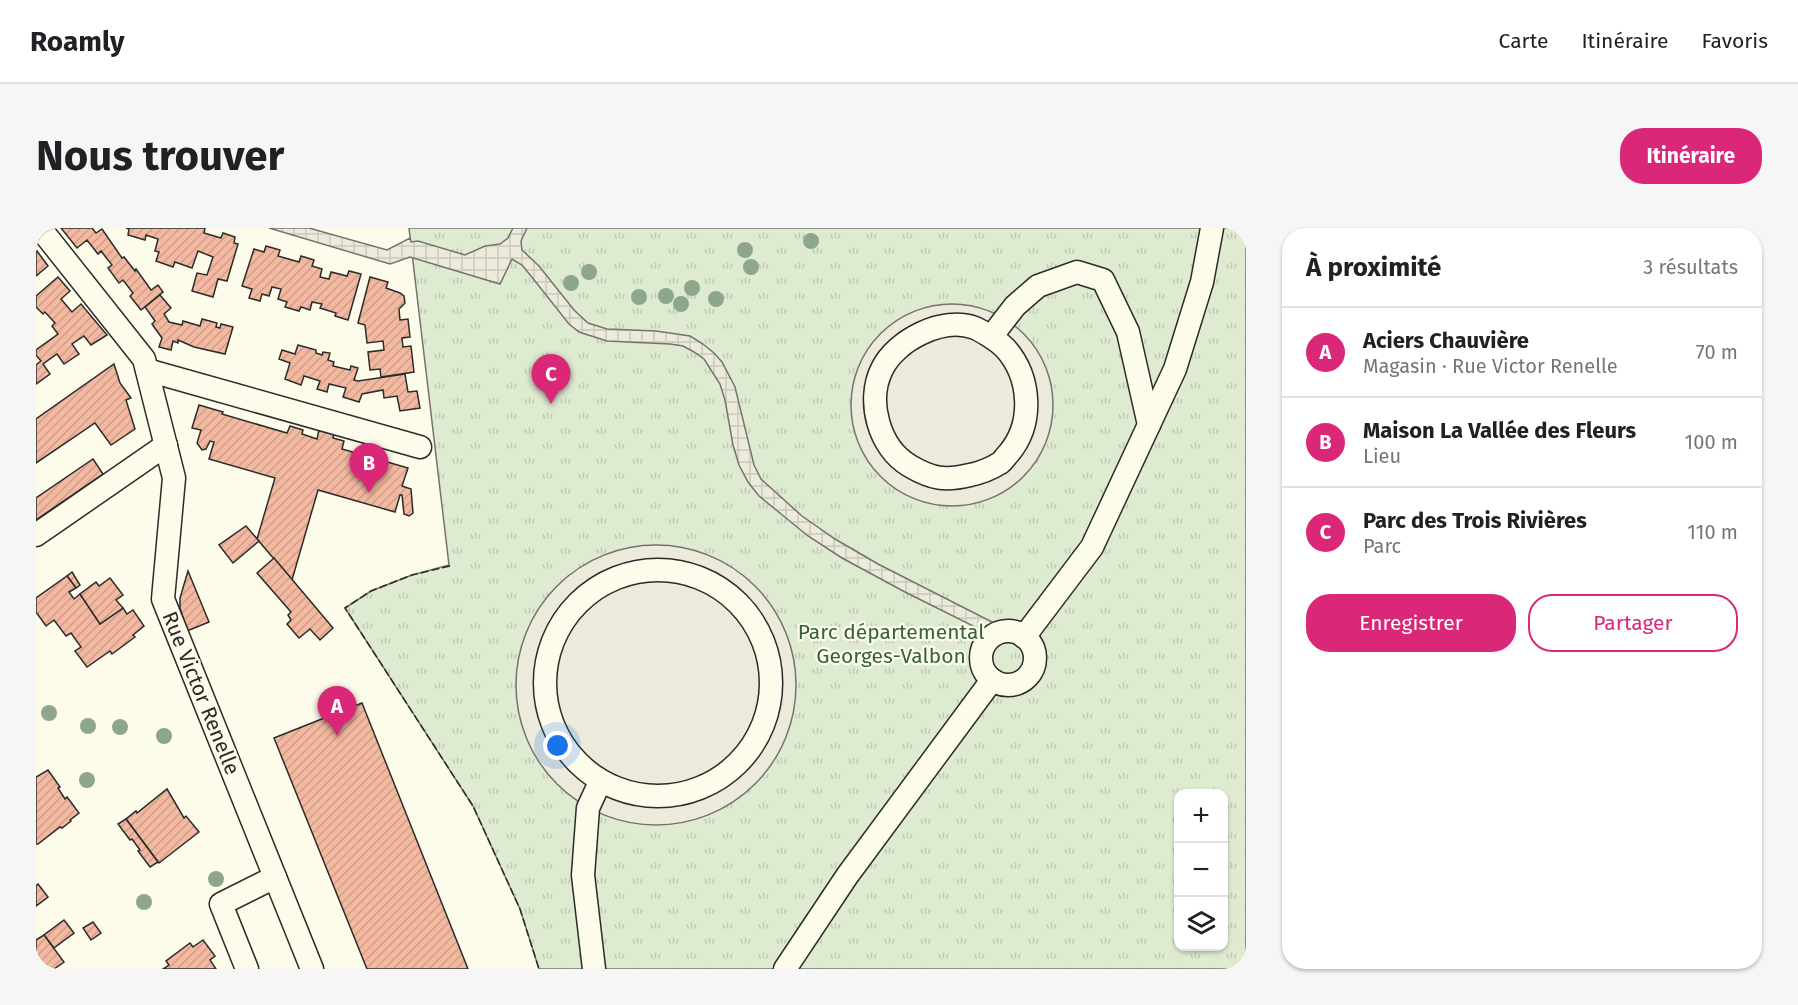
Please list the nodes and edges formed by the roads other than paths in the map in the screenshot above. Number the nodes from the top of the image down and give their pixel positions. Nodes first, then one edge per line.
1 (40, 228) edge
2 (1212, 228) edge
3 (991, 337) junction
4 (147, 370) junction
5 (1149, 426) junction
6 (166, 445) junction
7 (420, 447) dead end
8 (36, 536) edge
9 (1024, 637) junction
10 (992, 680) junction
11 (600, 782) junction
12 (275, 877) junction
13 (247, 969) edge
14 (312, 969) edge
15 (594, 969) edge
16 (785, 969) edge

1 - 4 street, Rue Victor Renelle
2 - 5 street
3 - 3 street
3 - 5 street
4 - 6 street, Rue Victor Renelle
4 - 7 street
5 - 9 street
6 - 8 street
6 - 12 street, Rue Victor Renelle
9 - 10 street
9 - 10 street
10 - 16 street
11 - 11 street
11 - 15 street
12 - 13 street
12 - 14 street, Rue Victor Renelle

